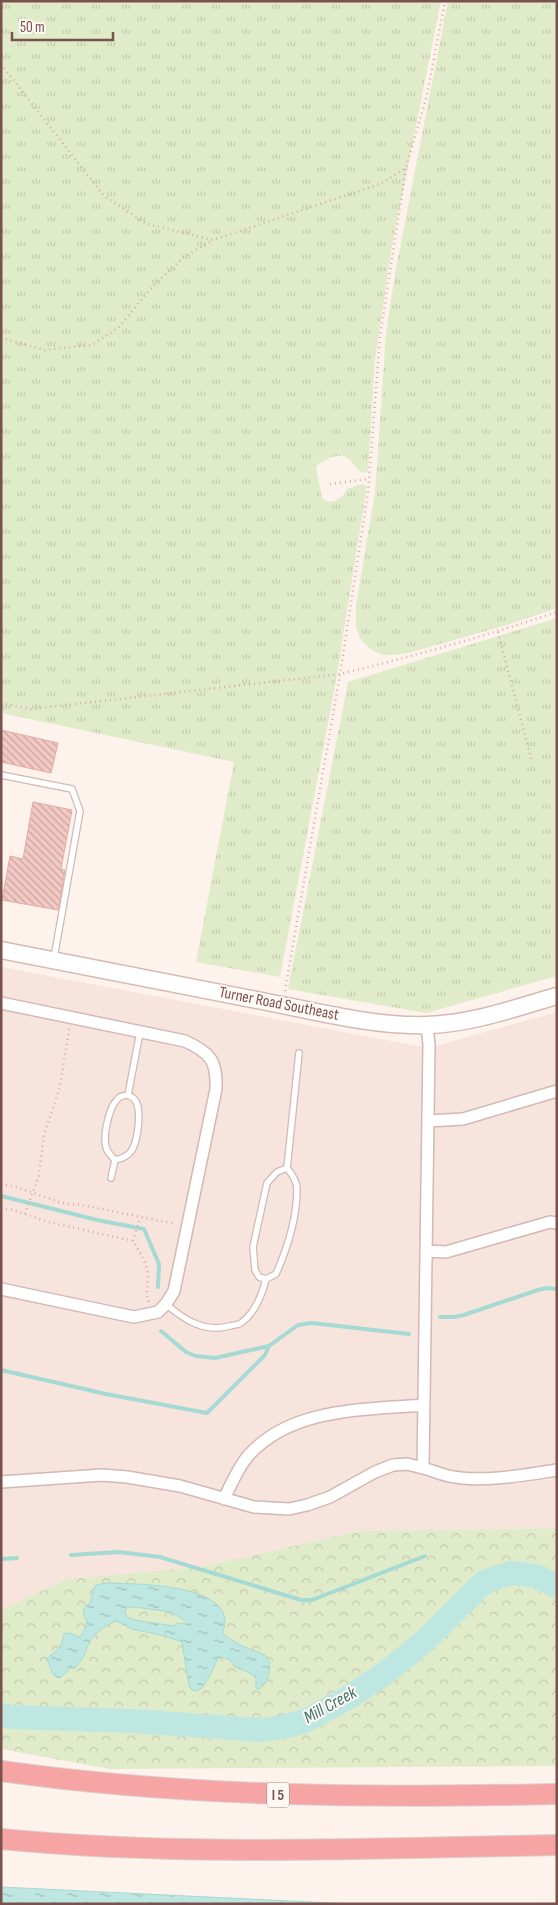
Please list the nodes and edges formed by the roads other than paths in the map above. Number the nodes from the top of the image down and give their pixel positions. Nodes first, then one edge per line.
1 (1, 775) edge
2 (1, 950) edge
3 (54, 960) junction
4 (557, 996) edge
5 (1, 1004) edge
6 (427, 1025) junction
7 (140, 1032) junction
8 (299, 1053) dead end
9 (557, 1091) edge
10 (128, 1095) junction
11 (428, 1121) junction
12 (115, 1160) junction
13 (287, 1168) junction
14 (111, 1178) dead end
15 (557, 1223) edge
16 (426, 1251) junction
17 (266, 1279) junction
18 (1, 1289) edge
19 (166, 1304) junction
20 (424, 1404) junction
21 (423, 1468) junction
22 (557, 1470) edge
23 (1, 1482) edge
24 (224, 1499) junction
25 (1, 1771) edge
26 (557, 1794) edge
27 (1, 1839) edge
28 (557, 1845) edge

1 - 3 lane
2 - 3 main road, Turner Road Southeast
3 - 6 main road, Turner Road Southeast
4 - 6 main road, Turner Road Southeast
5 - 7 street
6 - 11 street
7 - 10 lane
7 - 19 street
8 - 13 lane
9 - 11 street
10 - 12 lane
10 - 12 lane
11 - 16 street
12 - 14 lane
13 - 17 lane
13 - 17 lane
15 - 16 street
16 - 20 street
17 - 19 lane
18 - 19 street
20 - 21 street
20 - 24 street
21 - 22 street
21 - 24 street
23 - 24 street
25 - 26 highway, I 5
27 - 28 highway

